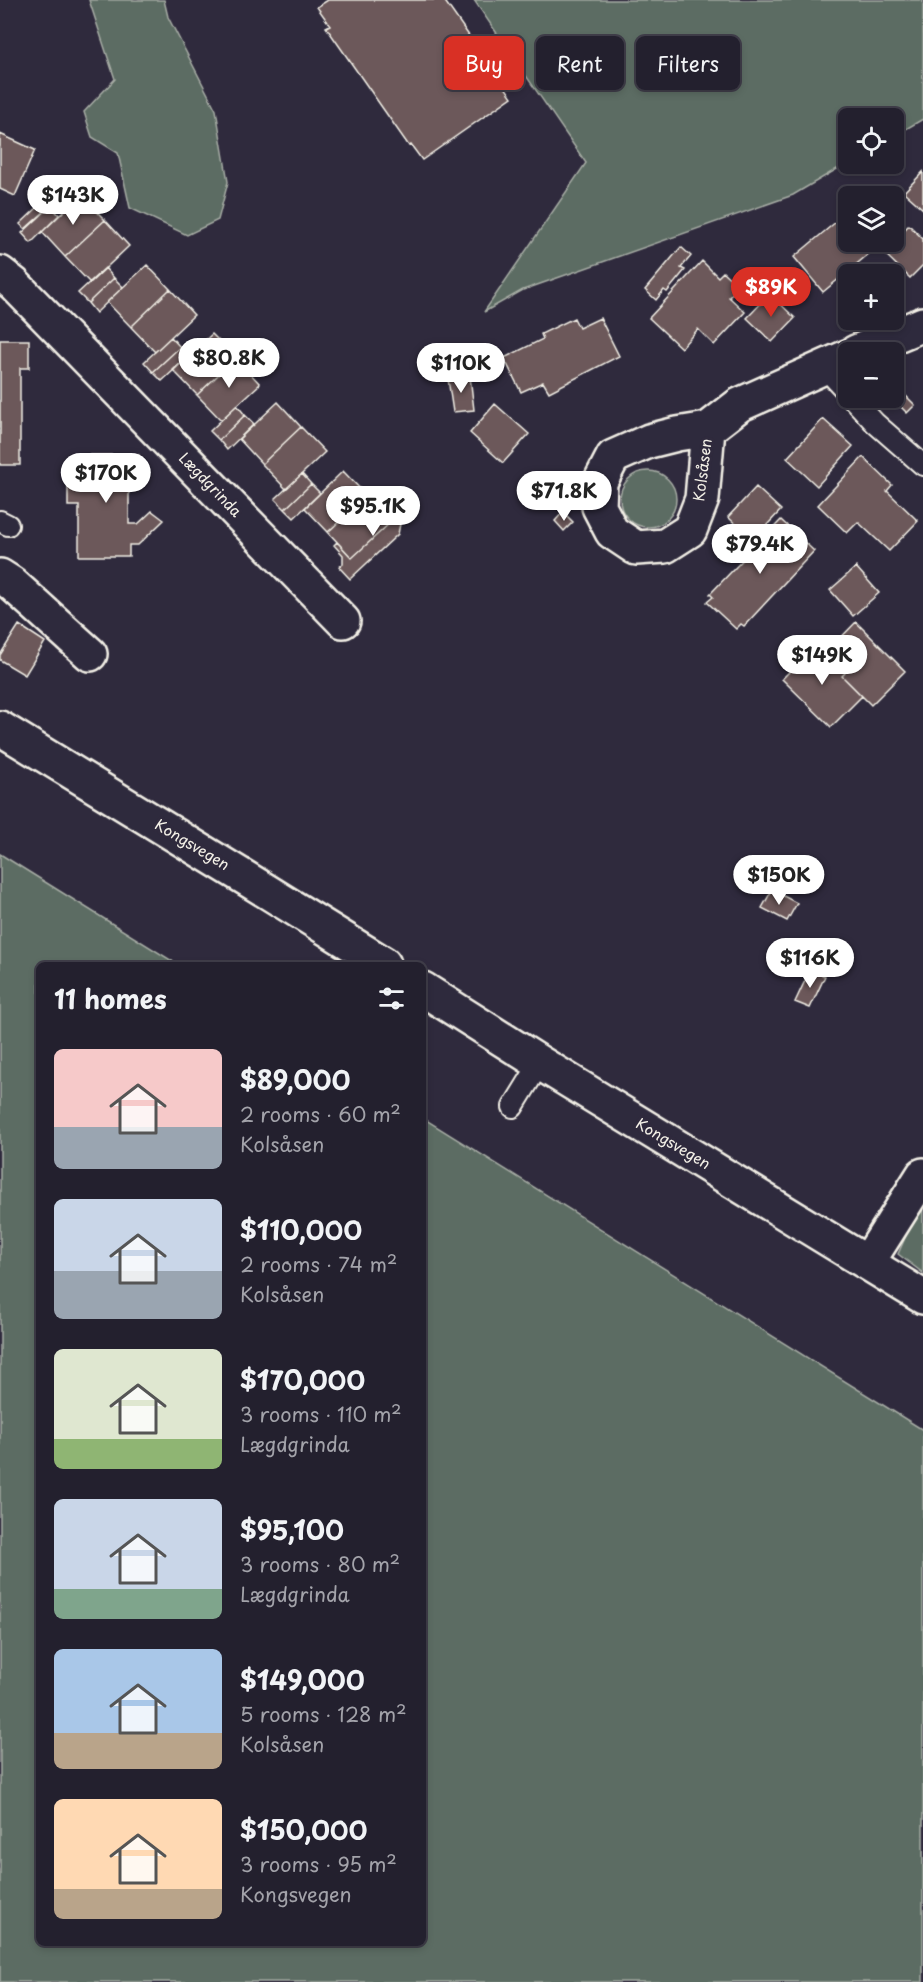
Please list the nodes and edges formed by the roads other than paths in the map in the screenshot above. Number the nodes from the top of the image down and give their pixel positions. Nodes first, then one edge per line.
1 (0, 273) edge
2 (923, 324) edge
3 (880, 342) edge
4 (837, 361) edge
5 (861, 408) edge
6 (708, 429) dead end
7 (923, 465) edge
8 (0, 576) edge
9 (343, 621) dead end
10 (90, 654) dead end
11 (0, 728) edge
12 (381, 962) edge
13 (426, 991) edge
14 (540, 1063) junction
15 (513, 1107) dead end
16 (923, 1175) edge
17 (868, 1262) junction
18 (923, 1297) edge

1 - 9 main road, Lægdgrinda
2 - 3 main road
4 - 6 main road, Kolsåsen
5 - 7 lane
8 - 10 main road
11 - 12 main road, Kongsvegen
13 - 14 main road, Kongsvegen
14 - 15 lane
14 - 17 main road, Kongsvegen
16 - 17 main road
17 - 18 main road, Kongsvegen

